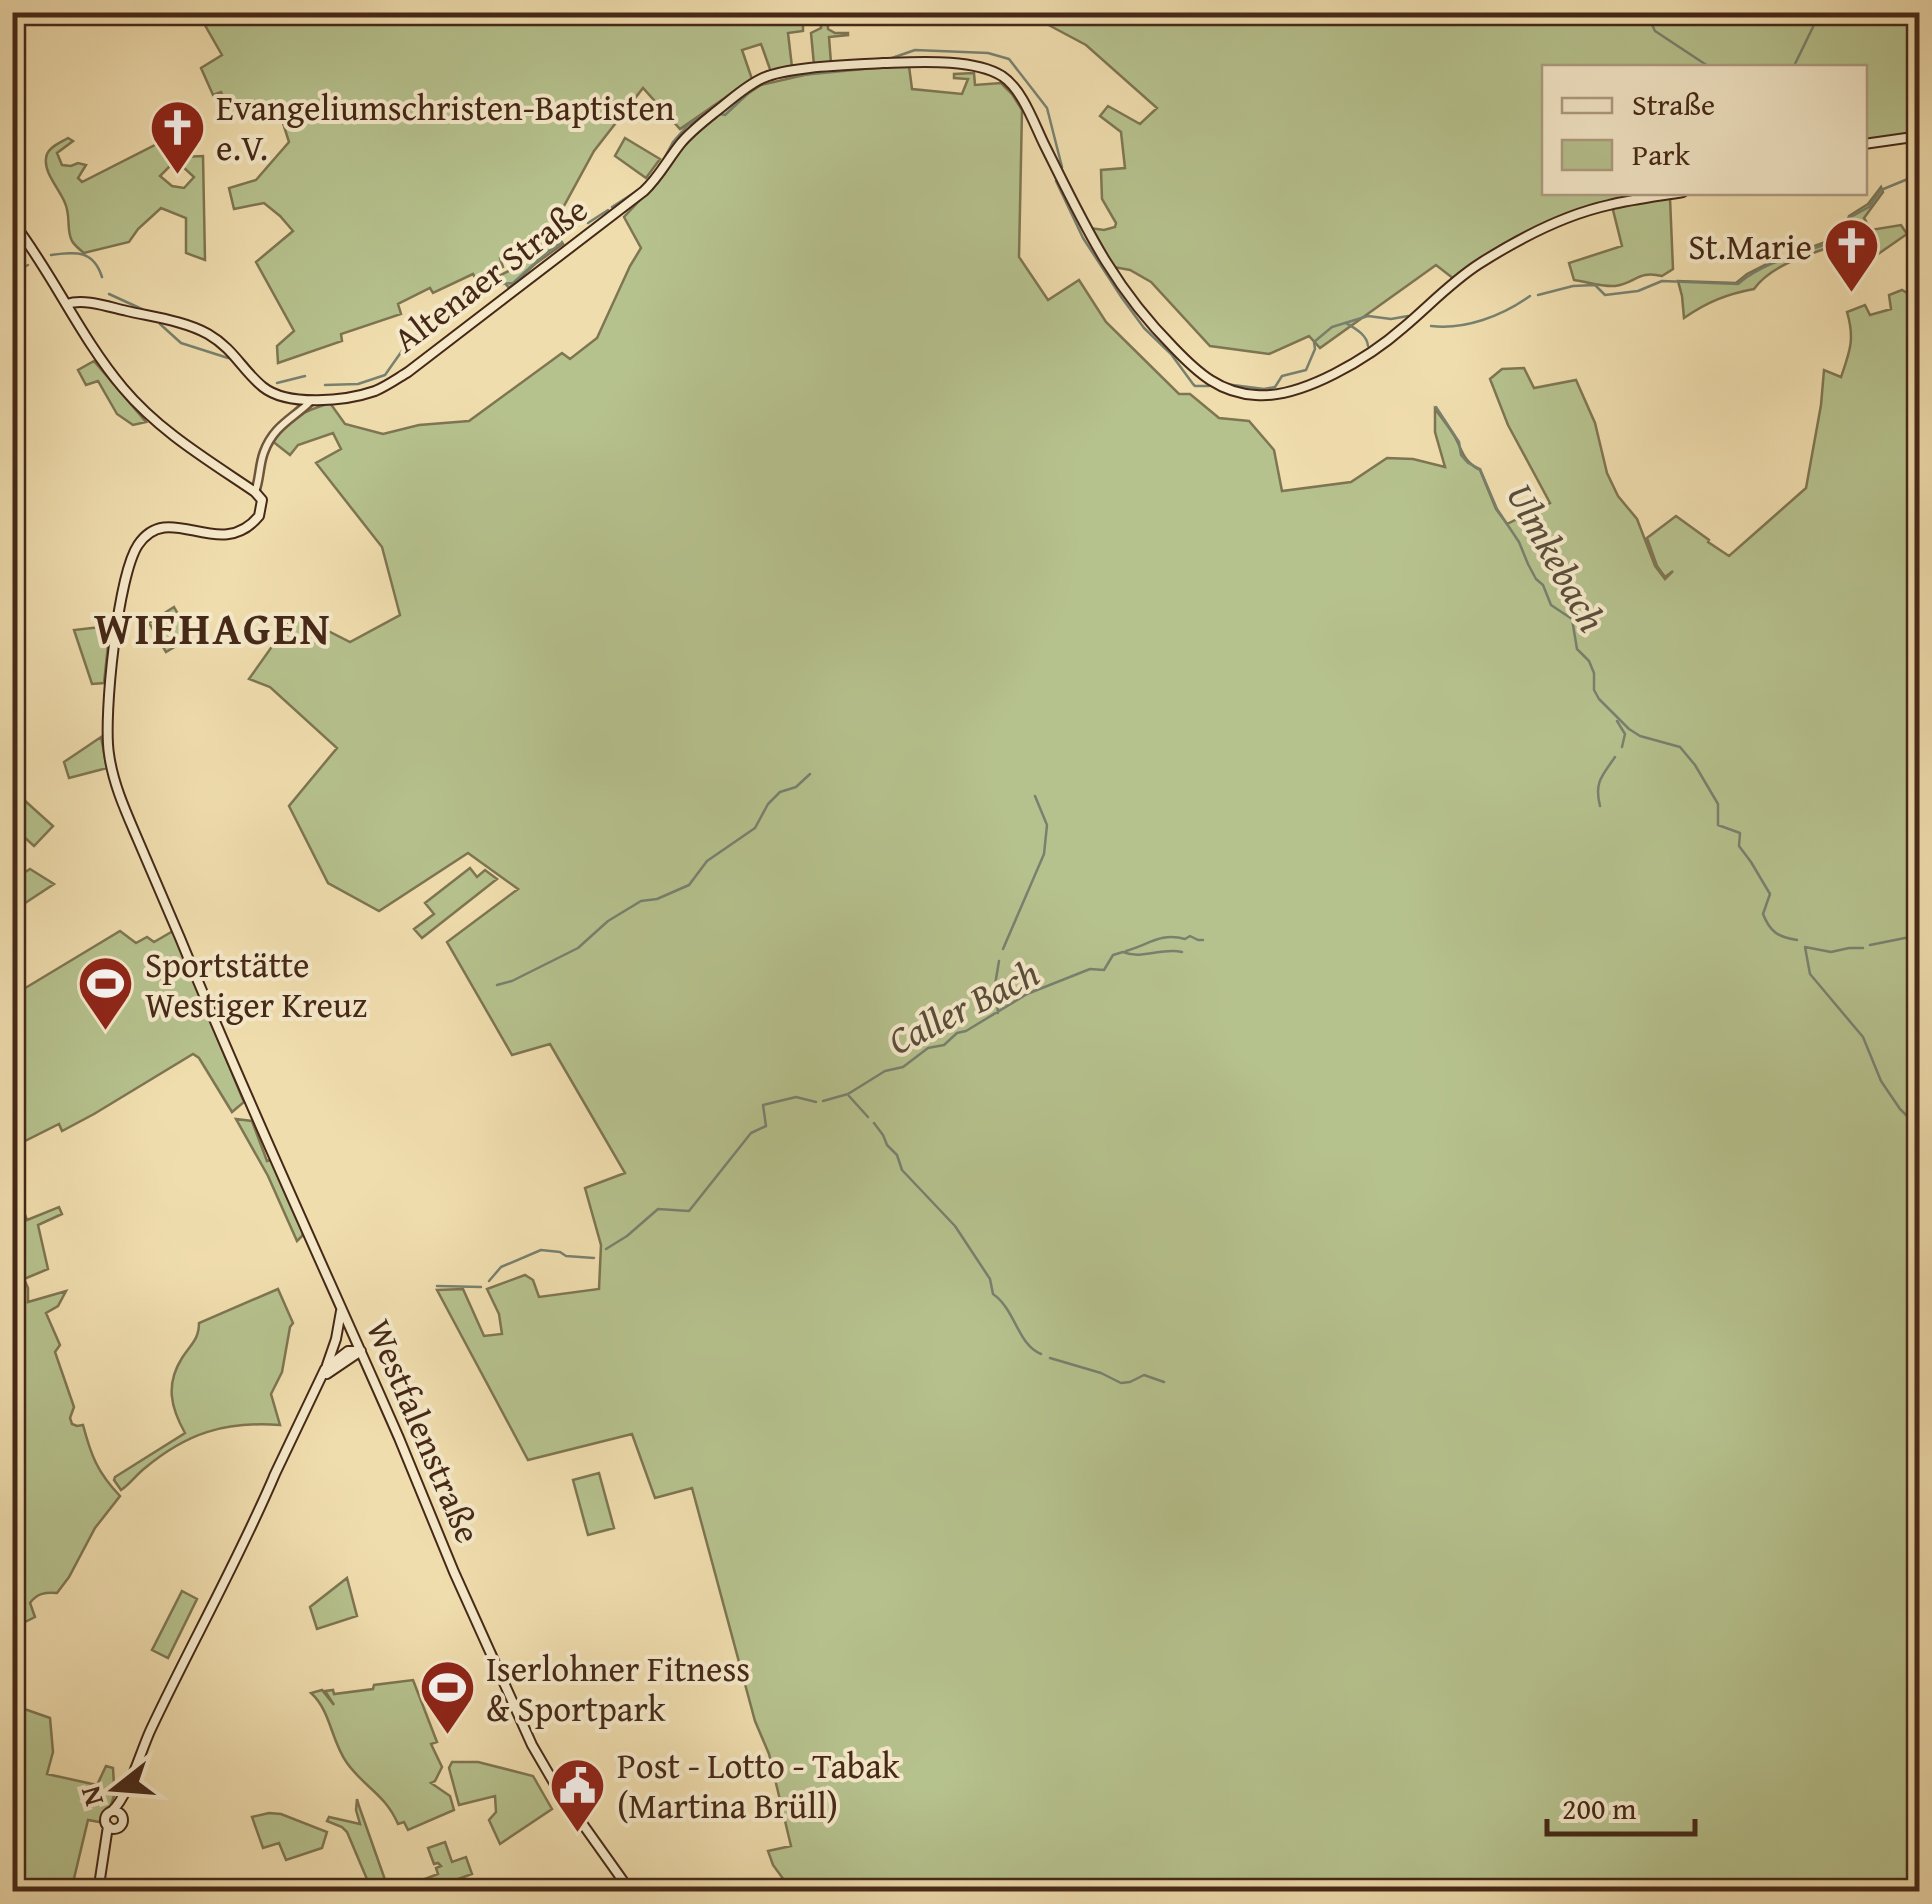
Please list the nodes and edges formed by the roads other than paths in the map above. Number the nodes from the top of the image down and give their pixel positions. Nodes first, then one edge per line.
1 (1920, 136) edge
2 (1867, 144) edge
3 (1666, 195) edge
4 (12, 221) edge
5 (67, 304) junction
6 (312, 400) junction
7 (255, 492) junction
8 (341, 1306) junction
9 (361, 1351) junction
10 (325, 1369) junction
11 (319, 1383) junction
12 (116, 1812) junction
13 (112, 1827) junction
14 (98, 1892) edge
15 (630, 1892) edge

1 - 2 main road
3 - 6 main road, Altenaer Straße
4 - 5 main road
5 - 6 main road, Altenaer Straße
5 - 7 main road
6 - 7 street
7 - 8 main road, Westfalenstraße
8 - 9 main road, Westfalenstraße
8 - 10 main road
9 - 10 main road
9 - 11 main road
9 - 15 main road, Westfalenstraße
10 - 11 main road
11 - 12 main road
12 - 13 main road
12 - 13 main road
13 - 14 main road

